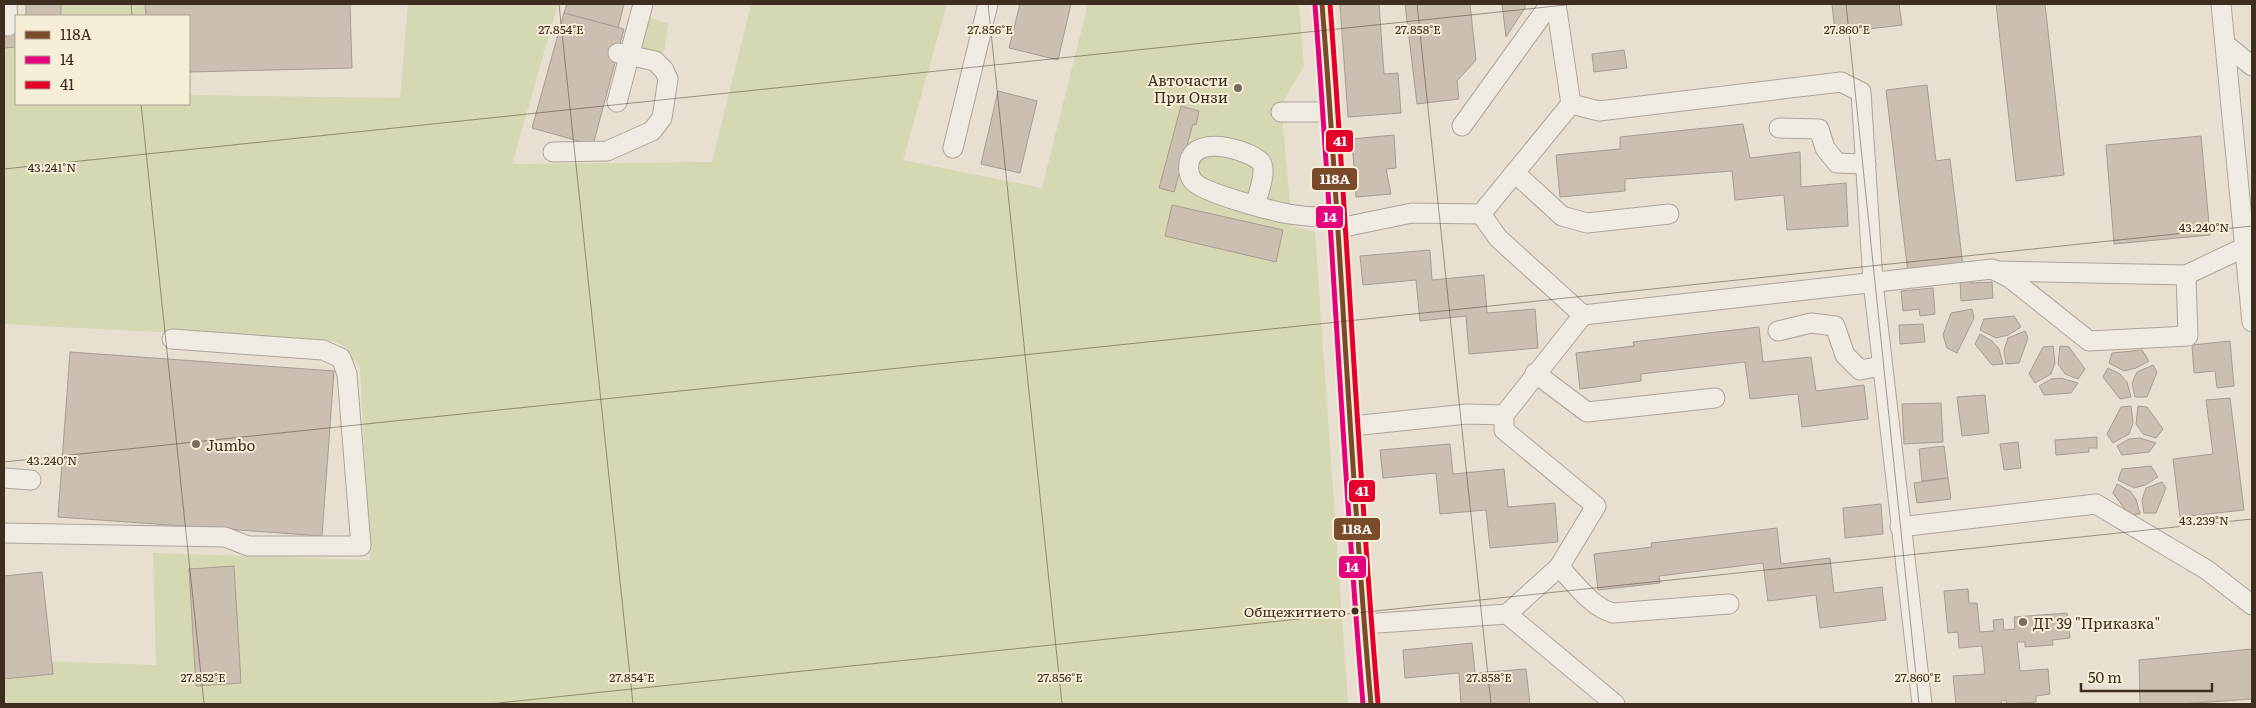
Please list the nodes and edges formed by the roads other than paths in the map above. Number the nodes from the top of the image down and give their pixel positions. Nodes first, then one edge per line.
1 (7, 4) edge
2 (643, 4) edge
3 (988, 4) edge
4 (1322, 4) edge
5 (1550, 4) edge
6 (1556, 4) edge
7 (2221, 4) edge
8 (8, 26) dead end
9 (2225, 44) junction
10 (624, 54) junction
11 (2252, 66) edge
12 (617, 102) dead end
13 (1571, 104) junction
14 (1281, 112) dead end
15 (1331, 112) junction
16 (1462, 126) dead end
17 (1779, 128) dead end
18 (953, 148) dead end
19 (553, 152) dead end
20 (1866, 164) junction
21 (1515, 173) junction
22 (1255, 205) dead end
23 (1481, 214) junction
24 (1669, 214) dead end
25 (1339, 223) junction
26 (2249, 250) edge
27 (1995, 271) junction
28 (2186, 275) junction
29 (1873, 282) junction
30 (1583, 316) junction
31 (2252, 322) edge
32 (1778, 331) dead end
33 (172, 339) dead end
34 (1882, 366) junction
35 (1535, 373) junction
36 (1715, 398) dead end
37 (1504, 415) junction
38 (1352, 426) junction
39 (4, 478) edge
40 (31, 480) dead end
41 (1900, 527) junction
42 (4, 532) edge
43 (1559, 567) junction
44 (1729, 604) dead end
45 (2252, 605) edge
46 (1507, 614) junction
47 (1364, 624) junction
48 (1371, 704) edge
49 (1615, 704) edge
50 (1922, 704) edge

1 - 8 street
2 - 10 street
3 - 18 street
4 - 15 street
5 - 16 street
6 - 13 street
7 - 9 street
9 - 11 street
9 - 26 street
10 - 12 street
10 - 19 street
13 - 20 street
13 - 21 street
14 - 15 street
15 - 25 street
17 - 20 street
20 - 29 street
21 - 23 street
21 - 24 street
22 - 25 street
23 - 25 street
23 - 30 street
25 - 38 street
26 - 28 street
26 - 31 street
27 - 28 street
27 - 28 street
27 - 29 street
29 - 30 street
29 - 34 street
30 - 35 street
32 - 34 street
33 - 42 street
34 - 41 street
35 - 36 street
35 - 37 street
37 - 38 street
37 - 43 street
38 - 47 street
39 - 40 street
41 - 45 street
41 - 50 street
43 - 44 street
43 - 46 street
46 - 47 street
46 - 49 street
47 - 48 street

